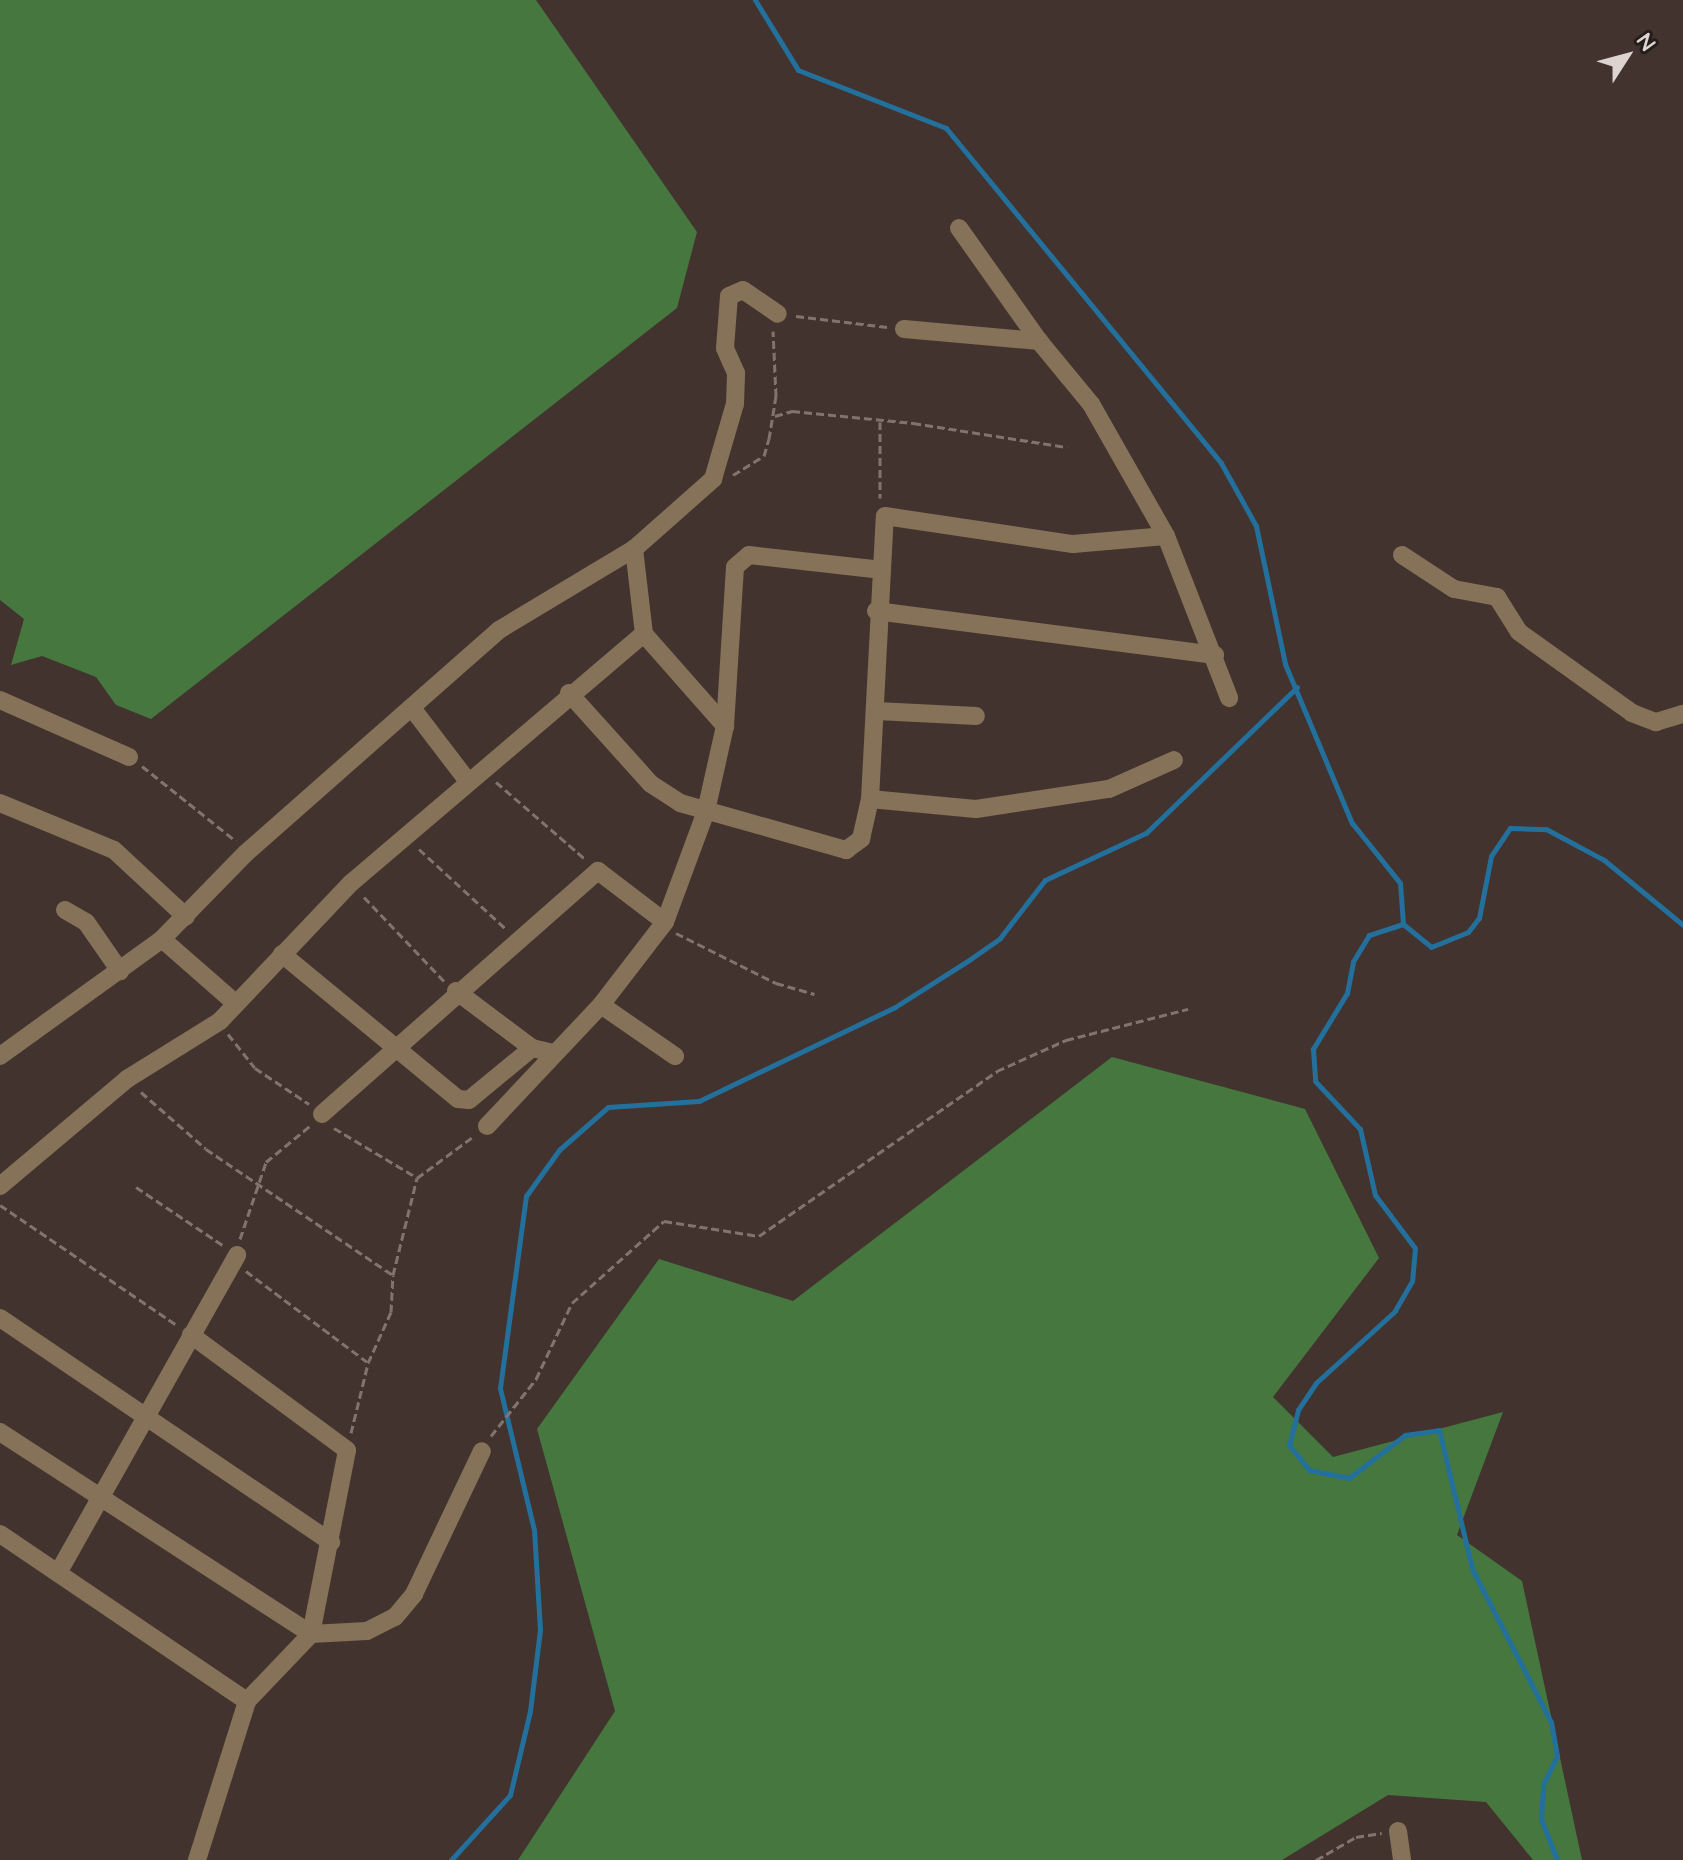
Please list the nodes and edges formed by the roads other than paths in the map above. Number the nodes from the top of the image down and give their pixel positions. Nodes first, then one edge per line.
1 (959, 228) dead end
2 (778, 314) road end
3 (904, 329) road end
4 (1039, 341) junction
5 (1166, 536) junction
6 (634, 549) junction
7 (1402, 555) dead end
8 (882, 570) junction
9 (876, 611) junction
10 (644, 634) junction
11 (1215, 655) junction
12 (569, 693) junction
13 (1229, 698) dead end
14 (0, 700) edge
15 (412, 708) junction
16 (877, 711) junction
17 (1683, 714) edge
18 (976, 716) dead end
19 (725, 726) junction
20 (129, 757) road end
21 (1174, 760) dead end
22 (470, 776) junction
23 (870, 799) junction
24 (0, 803) edge
25 (706, 811) junction
26 (65, 910) dead end
27 (186, 917) junction
28 (665, 922) junction
29 (162, 939) junction
30 (282, 954) junction
31 (120, 971) junction
32 (456, 991) junction
33 (235, 1003) junction
34 (601, 1005) junction
35 (391, 1048) junction
36 (532, 1048) junction
37 (554, 1053) junction
38 (0, 1056) edge
39 (675, 1056) dead end
40 (322, 1114) road end
41 (487, 1126) road end
42 (0, 1186) edge
43 (237, 1255) road end
44 (0, 1318) edge
45 (191, 1335) junction
46 (145, 1417) junction
47 (0, 1432) edge
48 (482, 1451) road end
49 (101, 1498) junction
50 (0, 1534) edge
51 (331, 1542) junction
52 (58, 1573) junction
53 (311, 1634) junction
54 (247, 1701) junction
55 (1398, 1831) road end
56 (197, 1860) edge
57 (1402, 1860) edge

1 - 4 street
2 - 6 street
3 - 4 street
4 - 5 street
5 - 8 street
5 - 11 street
6 - 10 street
6 - 15 street
7 - 17 street
8 - 9 street
8 - 19 street
9 - 11 street
9 - 16 street
10 - 12 street
10 - 19 street
11 - 13 street
12 - 22 street
12 - 25 street
14 - 20 street
15 - 22 street
15 - 27 street
16 - 18 street
16 - 23 street
19 - 25 street
21 - 23 street
22 - 30 street
23 - 25 street
24 - 27 street
25 - 28 street
26 - 31 street
27 - 29 street
28 - 32 street
28 - 34 street
29 - 31 street
29 - 33 street
30 - 33 street
30 - 35 street
31 - 38 street
32 - 35 street
32 - 36 street
33 - 42 street
34 - 37 street
34 - 39 street
35 - 36 street
35 - 40 street
36 - 37 street
37 - 41 street
43 - 45 street
44 - 46 street
45 - 46 street
45 - 51 street
46 - 49 street
46 - 51 street
47 - 49 street
48 - 53 street
49 - 52 street
49 - 53 street
50 - 52 street
51 - 53 street
52 - 54 street
53 - 54 street
54 - 56 street
55 - 57 street

